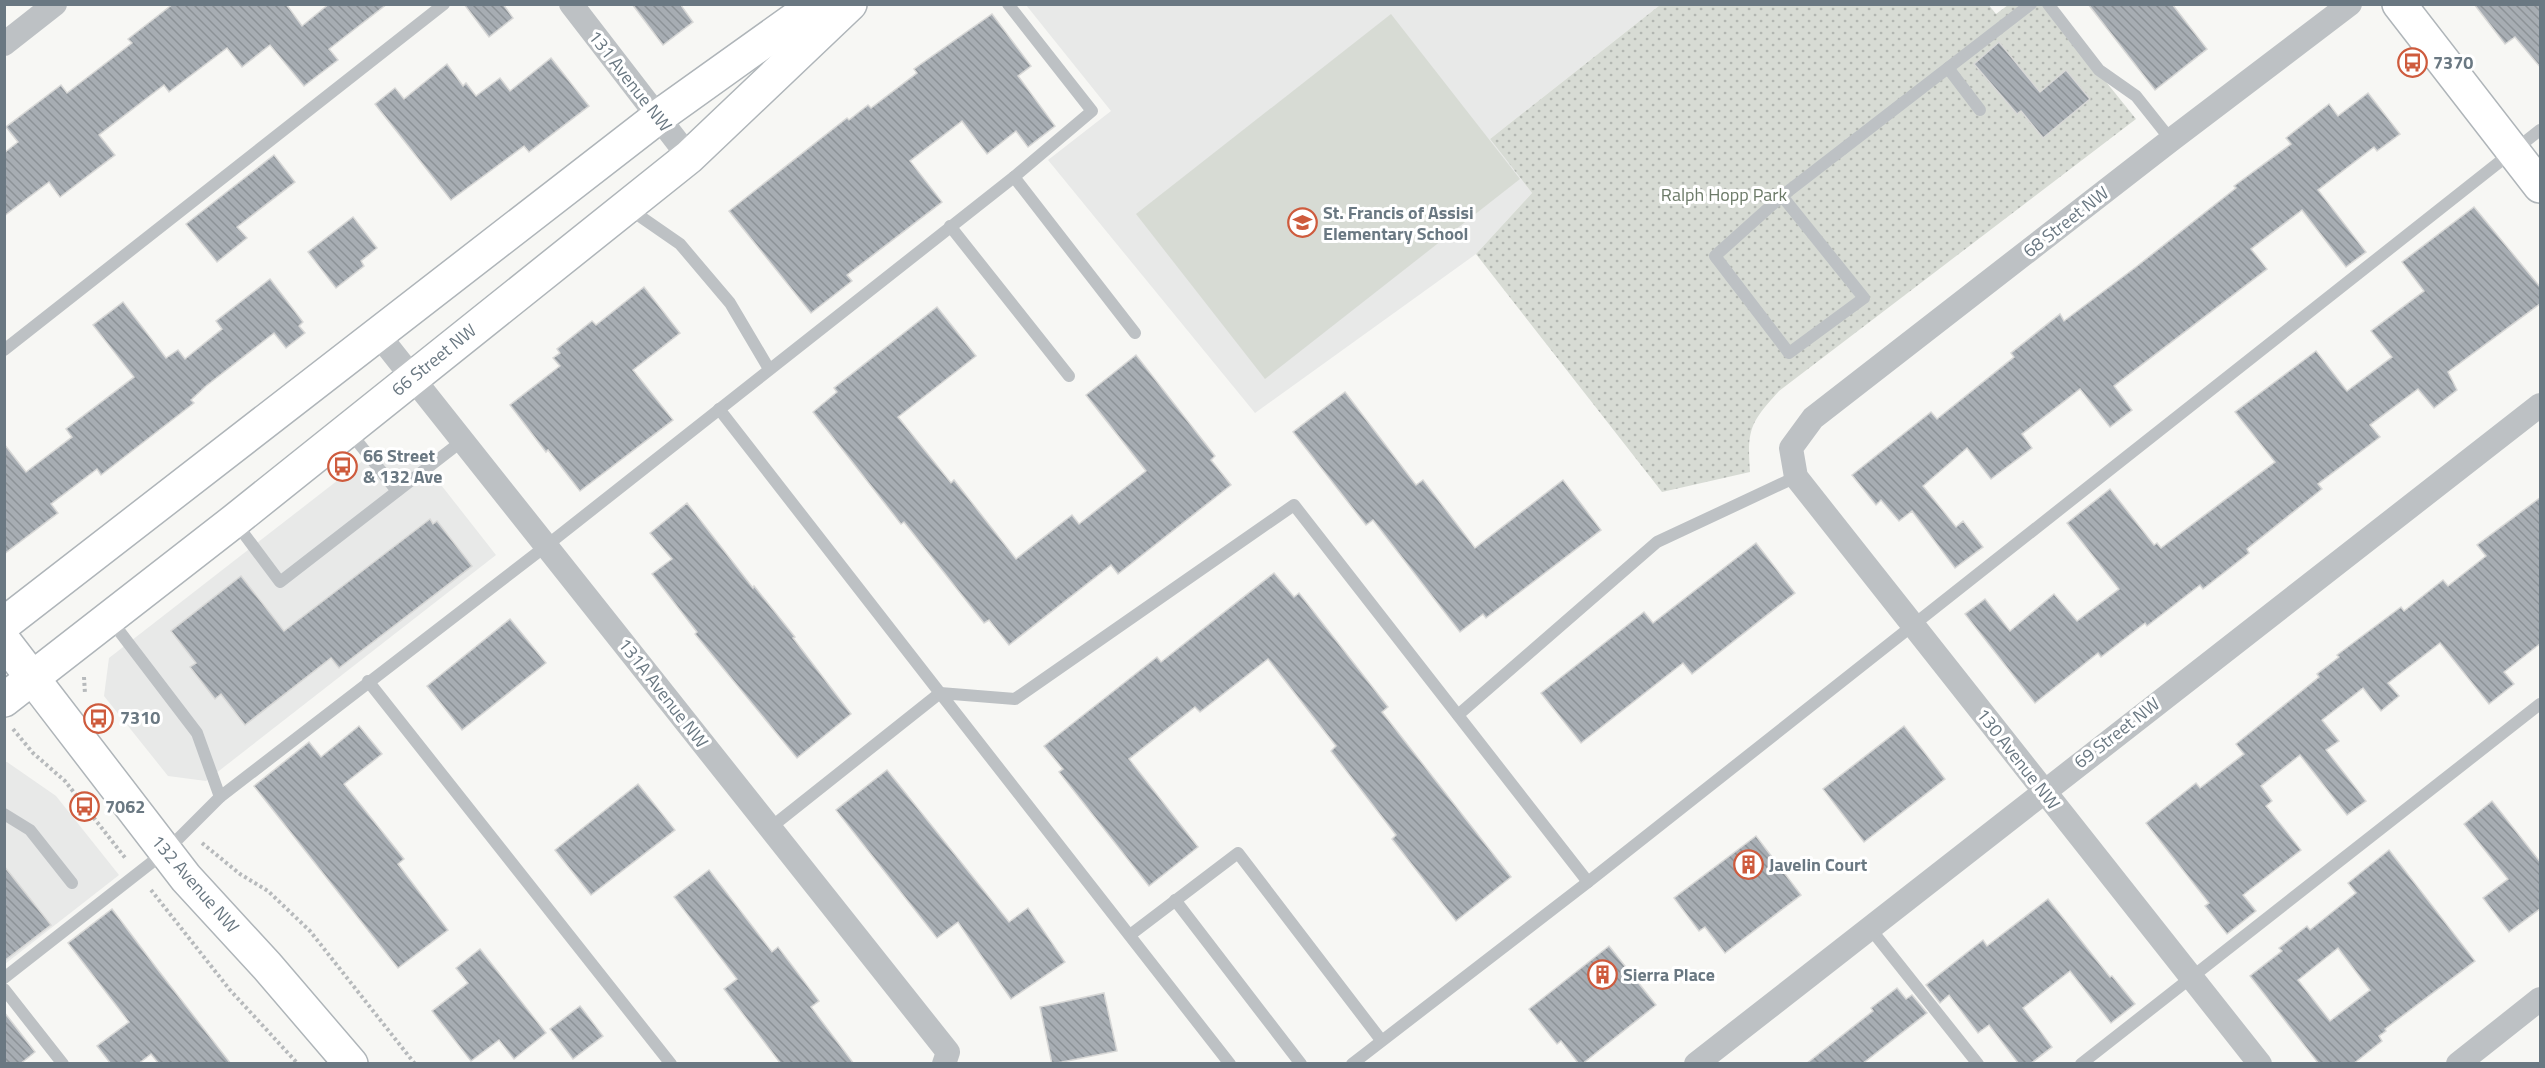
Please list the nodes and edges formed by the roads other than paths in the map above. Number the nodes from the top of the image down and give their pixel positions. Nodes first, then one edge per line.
1 (55, 4) edge
2 (444, 4) edge
3 (571, 4) edge
4 (816, 4) edge
5 (850, 4) edge
6 (1008, 4) edge
7 (2031, 4) edge
8 (2048, 4) edge
9 (2350, 4) edge
10 (2399, 4) edge
11 (4, 44) edge
12 (1948, 68) junction
13 (1980, 110) dead end
14 (658, 117) junction
15 (2541, 130) edge
16 (2171, 140) junction
17 (2513, 150) junction
18 (689, 157) junction
19 (1014, 177) junction
20 (2541, 186) edge
21 (1782, 196) junction
22 (627, 207) junction
23 (950, 226) junction
24 (377, 333) junction
25 (1135, 333) dead end
26 (4, 350) edge
27 (769, 369) junction
28 (1069, 376) dead end
29 (412, 378) junction
30 (2541, 405) edge
31 (719, 409) junction
32 (348, 430) junction
33 (462, 441) junction
34 (1791, 448) joint
35 (1796, 477) junction
36 (397, 491) junction
37 (234, 521) junction
38 (546, 546) junction
39 (110, 618) junction
40 (4, 624) edge
41 (1912, 626) junction
42 (4, 641) edge
43 (33, 677) junction
44 (368, 681) junction
45 (940, 693) junction
46 (2541, 704) edge
47 (8, 713) edge
48 (1458, 715) junction
49 (2043, 791) junction
50 (220, 797) junction
51 (4, 814) edge
52 (770, 828) junction
53 (176, 840) junction
54 (1588, 882) junction
55 (72, 883) dead end
56 (1175, 900) junction
57 (1869, 927) junction
58 (1130, 935) junction
59 (2192, 976) junction
60 (4, 978) edge
61 (4, 989) edge
62 (2541, 999) edge
63 (1381, 1040) junction
64 (946, 1058) edge
65 (63, 1064) edge
66 (351, 1064) edge
67 (671, 1064) edge
68 (1230, 1064) edge
69 (1301, 1064) edge
70 (1352, 1064) edge
71 (1696, 1064) edge
72 (1978, 1064) edge
73 (2081, 1064) edge
74 (2260, 1064) edge
75 (2458, 1064) edge

1 - 11 street
2 - 26 lane
3 - 14 street, 131 Avenue NW
4 - 14 main road
5 - 18 main road, 66 Street NW
6 - 19 lane
7 - 12 lane
8 - 16 lane
9 - 16 street, 68 Street NW
10 - 17 main road
12 - 13 lane
12 - 21 lane
14 - 18 street, 131 Avenue NW
14 - 24 main road
15 - 17 lane
16 - 34 street, 68 Street NW
17 - 20 main road
17 - 41 lane
18 - 22 main road, 66 Street NW
19 - 23 lane
19 - 25 lane
21 - 21 lane
22 - 27 lane
22 - 29 main road, 66 Street NW
23 - 27 lane
23 - 28 lane
24 - 29 street, 131A Avenue NW
24 - 40 main road
27 - 31 lane
29 - 32 main road, 66 Street NW
29 - 33 street, 131A Avenue NW
30 - 49 street, 69 Street NW
31 - 38 lane
31 - 45 lane
32 - 36 lane
32 - 37 main road, 66 Street NW
33 - 36 lane
33 - 38 street, 131A Avenue NW
34 - 35 street, 130 Avenue NW
35 - 41 street, 130 Avenue NW
35 - 48 lane
36 - 37 lane
37 - 39 main road, 66 Street NW
38 - 44 lane
38 - 52 street, 131A Avenue NW
39 - 43 main road, 66 Street NW
39 - 50 lane
41 - 49 street, 130 Avenue NW
41 - 54 lane
42 - 43 main road, 132 Avenue NW
43 - 47 main road, 66 Street NW
43 - 53 main road, 132 Avenue NW
44 - 50 lane
44 - 67 lane
45 - 48 lane
45 - 52 lane
45 - 58 lane
46 - 59 lane
48 - 54 lane
49 - 57 street, 69 Street NW
49 - 59 street, 130 Avenue NW
50 - 53 lane
51 - 55 lane
52 - 64 street, 131A Avenue NW
53 - 60 lane
53 - 66 main road, 132 Avenue NW
54 - 63 lane
56 - 58 lane
56 - 63 lane
56 - 69 lane
57 - 71 street, 69 Street NW
57 - 72 lane
58 - 68 lane
59 - 73 lane
59 - 74 street, 130 Avenue NW
61 - 65 lane
62 - 75 street
63 - 70 lane

